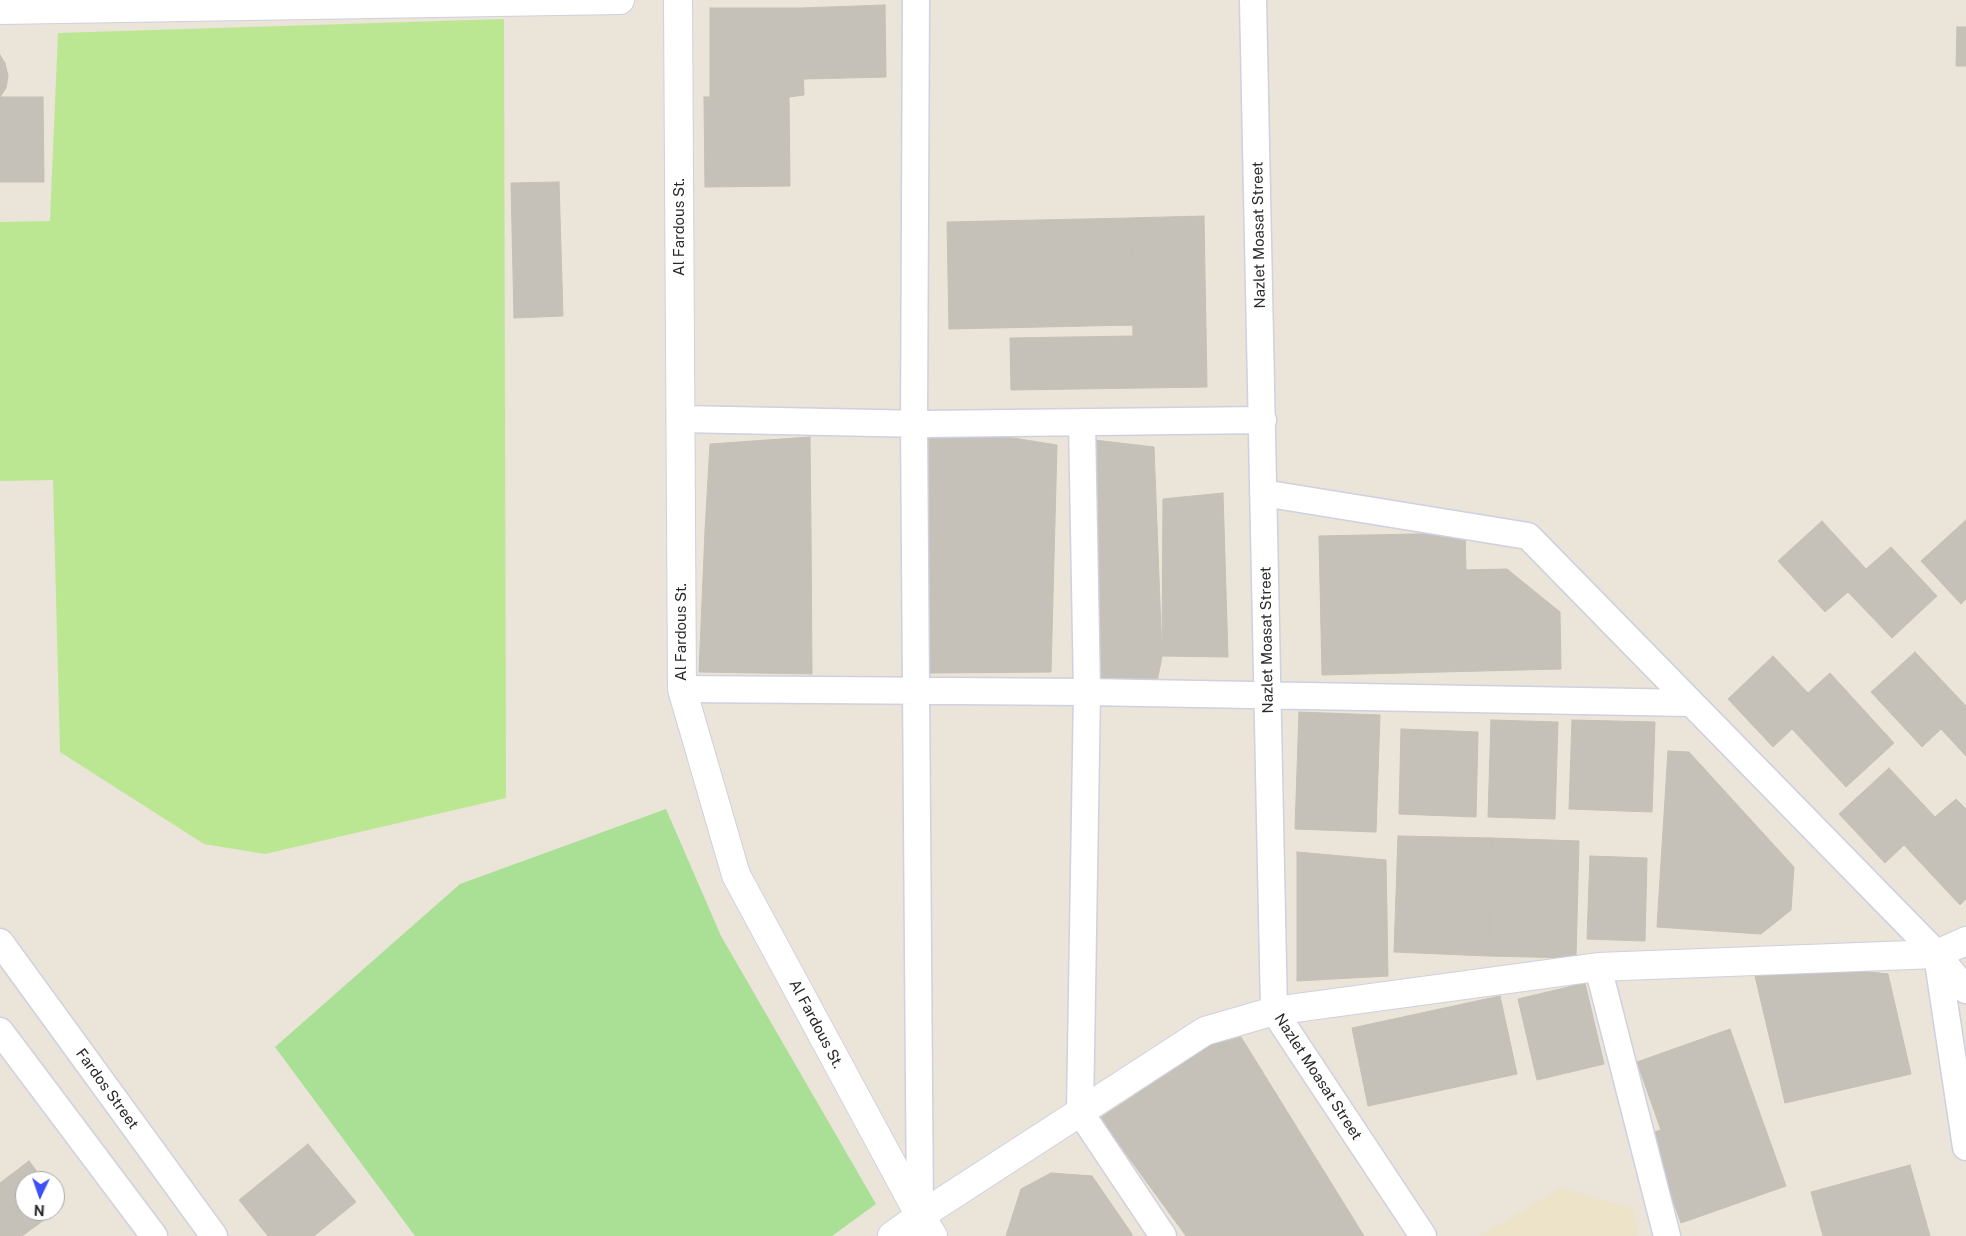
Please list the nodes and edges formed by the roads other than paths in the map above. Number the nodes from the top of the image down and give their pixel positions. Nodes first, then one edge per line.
1 (620, 0) edge
2 (678, 0) edge
3 (916, 0) edge
4 (1253, 0) edge
5 (0, 10) edge
6 (680, 419) junction
7 (1263, 420) junction
8 (1082, 422) junction
9 (914, 424) junction
10 (1263, 493) junction
11 (682, 689) junction
12 (916, 691) junction
13 (1087, 692) junction
14 (1268, 696) junction
15 (1690, 703) junction
16 (1966, 941) edge
17 (0, 942) edge
18 (1937, 954) junction
19 (1598, 967) junction
20 (1966, 990) edge
21 (1274, 1011) junction
22 (0, 1031) edge
23 (1080, 1112) junction
24 (1966, 1147) edge
25 (927, 1226) edge
26 (154, 1236) edge
27 (214, 1236) edge
28 (892, 1236) edge
29 (1163, 1236) edge
30 (1422, 1236) edge
31 (1667, 1236) edge

1 - 5 street
2 - 6 street, Al Fardous St.
3 - 9 street
4 - 7 street, Nazlet Moasat Street
6 - 9 street
6 - 11 street, Al Fardous St.
7 - 8 street
7 - 10 street, Nazlet Moasat Street
8 - 9 street
8 - 13 street
9 - 12 street
10 - 14 street, Nazlet Moasat Street
10 - 15 street
11 - 12 street
11 - 25 street, Al Fardous St.
12 - 13 street
12 - 25 street
13 - 14 street
13 - 23 street
14 - 15 street
14 - 21 street, Nazlet Moasat Street
15 - 18 street
16 - 18 street
17 - 27 street, Fardos Street
18 - 19 street
18 - 20 street
18 - 24 street
19 - 21 street
19 - 31 street
21 - 23 street
21 - 30 street, Nazlet Moasat Street
22 - 26 street
23 - 25 street
23 - 29 street
25 - 28 street

